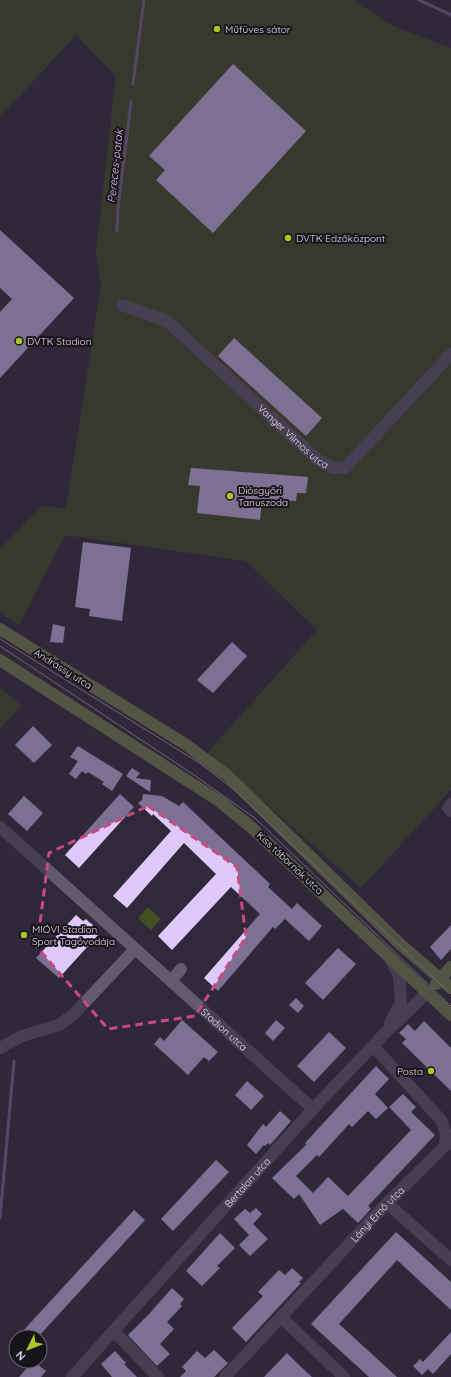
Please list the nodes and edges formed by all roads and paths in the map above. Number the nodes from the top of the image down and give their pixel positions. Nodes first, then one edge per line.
1 (122, 305) dead end
2 (451, 354) edge
3 (0, 629) edge
4 (0, 660) edge
5 (127, 708) joint
6 (0, 827) edge
7 (135, 949) junction
8 (389, 956) junction
9 (451, 967) edge
10 (181, 969) dead end
11 (440, 979) junction
12 (170, 981) junction
13 (451, 988) edge
14 (428, 992) junction
15 (451, 1015) edge
16 (384, 1034) junction
17 (373, 1046) junction
18 (0, 1048) edge
19 (313, 1108) junction
20 (387, 1203) junction
21 (451, 1260) edge
22 (281, 1317) junction
23 (114, 1331) junction
24 (72, 1377) edge
25 (158, 1377) edge
26 (225, 1377) edge
27 (344, 1377) edge

1 - 2 street, Vanger Vilmos utca
3 - 5 main road, Andrássy utca
4 - 8 main road, Kiss tábornok utca
5 - 11 main road, Kiss tábornok utca
6 - 7 street, Stadion utca
7 - 12 street, Stadion utca
7 - 18 street
8 - 14 main road, Kiss tábornok utca
8 - 16 street
9 - 11 main road
10 - 12 street
11 - 13 main road, Kiss tábornok utca
11 - 14 main road
12 - 19 street, Stadion utca
14 - 15 main road, Kiss tábornok utca
14 - 16 street, Bertalan utca
16 - 17 street, Bertalan utca
17 - 19 street, Bertalan utca
17 - 20 street, Lányi Ernő utca
19 - 23 street, Bertalan utca
20 - 21 street
20 - 22 street, Lányi Ernő utca
22 - 26 street, Lányi Ernő utca
22 - 27 street
23 - 24 street, Bertalan utca
23 - 25 street

